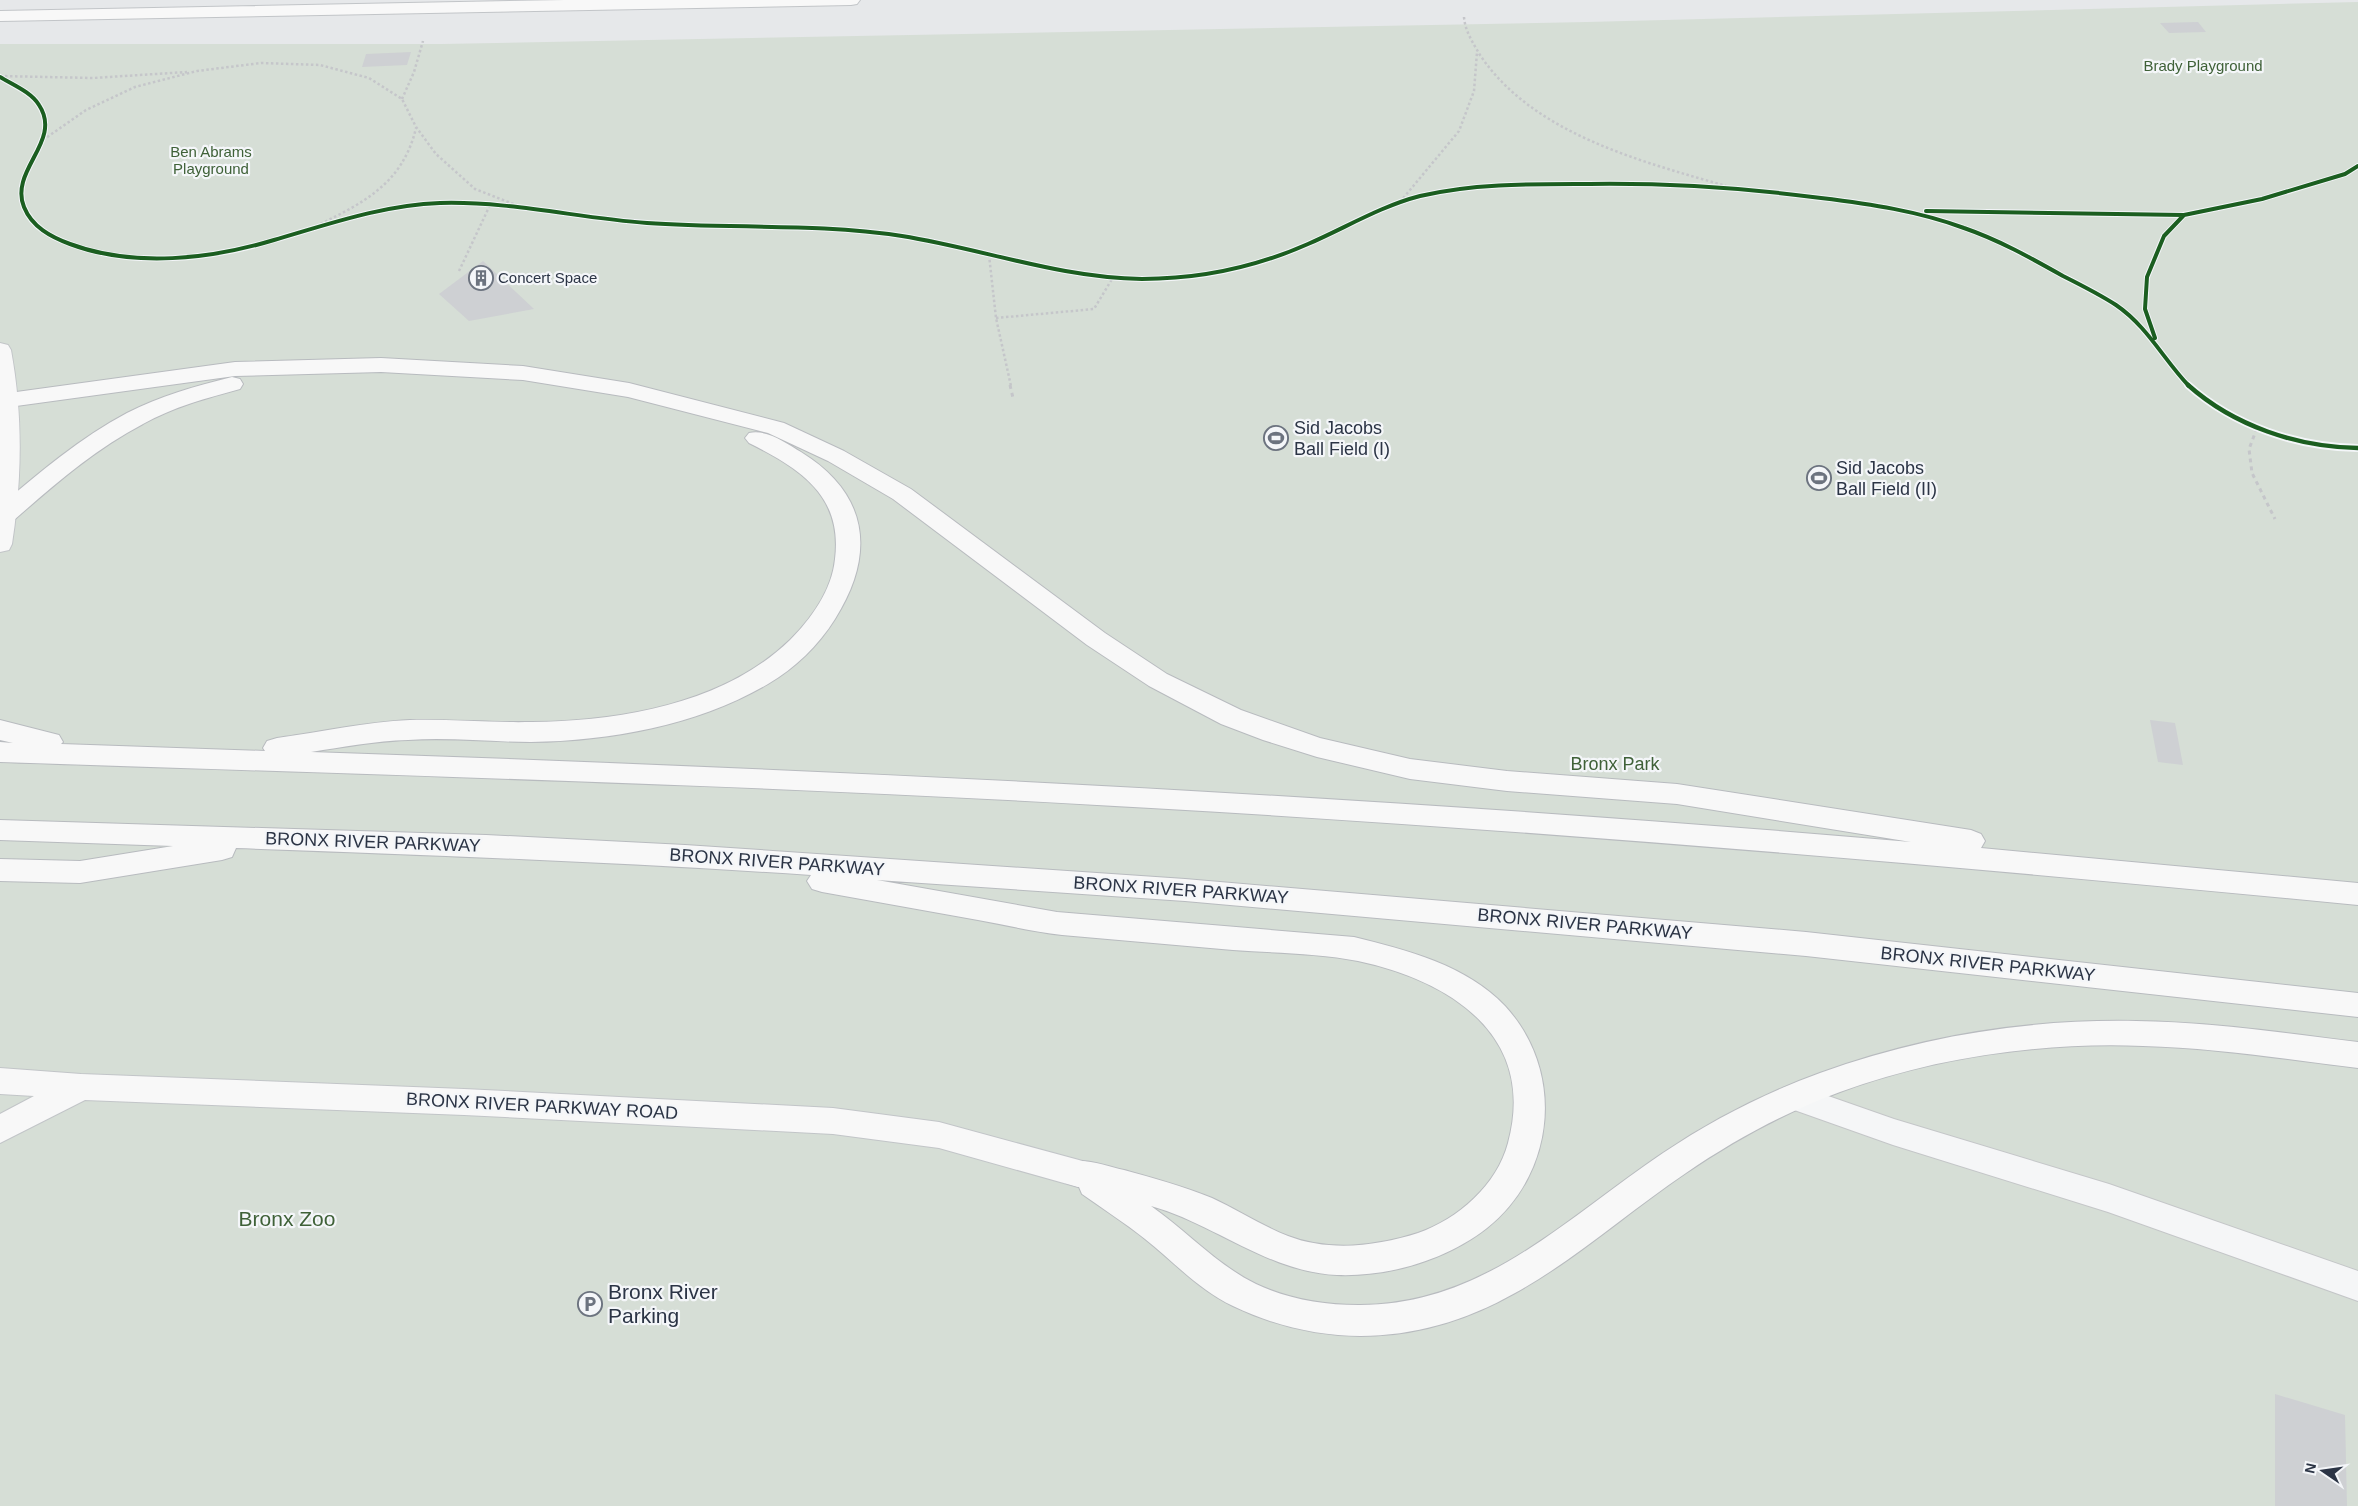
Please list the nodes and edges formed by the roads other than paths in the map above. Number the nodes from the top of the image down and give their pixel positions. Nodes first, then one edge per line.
1 (850, 0) edge
2 (504, 3) edge
3 (0, 16) edge
4 (0, 350) edge
5 (308, 367) junction
6 (658, 397) junction
7 (9, 400) junction
8 (5, 515) junction
9 (0, 544) edge
10 (0, 730) edge
11 (0, 752) edge
12 (104, 756) junction
13 (196, 759) junction
14 (0, 830) edge
15 (286, 839) junction
16 (685, 856) junction
17 (0, 870) edge
18 (2202, 879) junction
19 (2358, 894) edge
20 (2358, 1005) edge
21 (2358, 1055) edge
22 (0, 1081) edge
23 (81, 1087) junction
24 (1794, 1097) junction
25 (0, 1130) edge
26 (1078, 1173) junction
27 (2358, 1286) edge

1 - 2 main road
2 - 3 main road
4 - 7 main road
5 - 6 main road
5 - 7 main road
5 - 8 main road
6 - 13 main road
6 - 18 main road
7 - 8 main road
8 - 9 main road
10 - 12 main road
11 - 12 main road
12 - 13 main road
13 - 18 main road
14 - 15 main road, BRONX RIVER PARKWAY
15 - 16 main road, BRONX RIVER PARKWAY
15 - 17 main road
16 - 20 main road, BRONX RIVER PARKWAY
16 - 26 main road, BRONX RIVER PARKWAY ROAD
18 - 19 main road
21 - 24 main road
22 - 23 main road, BRONX RIVER PARKWAY ROAD
23 - 25 main road
23 - 26 main road, BRONX RIVER PARKWAY ROAD
24 - 26 main road
24 - 27 lane

